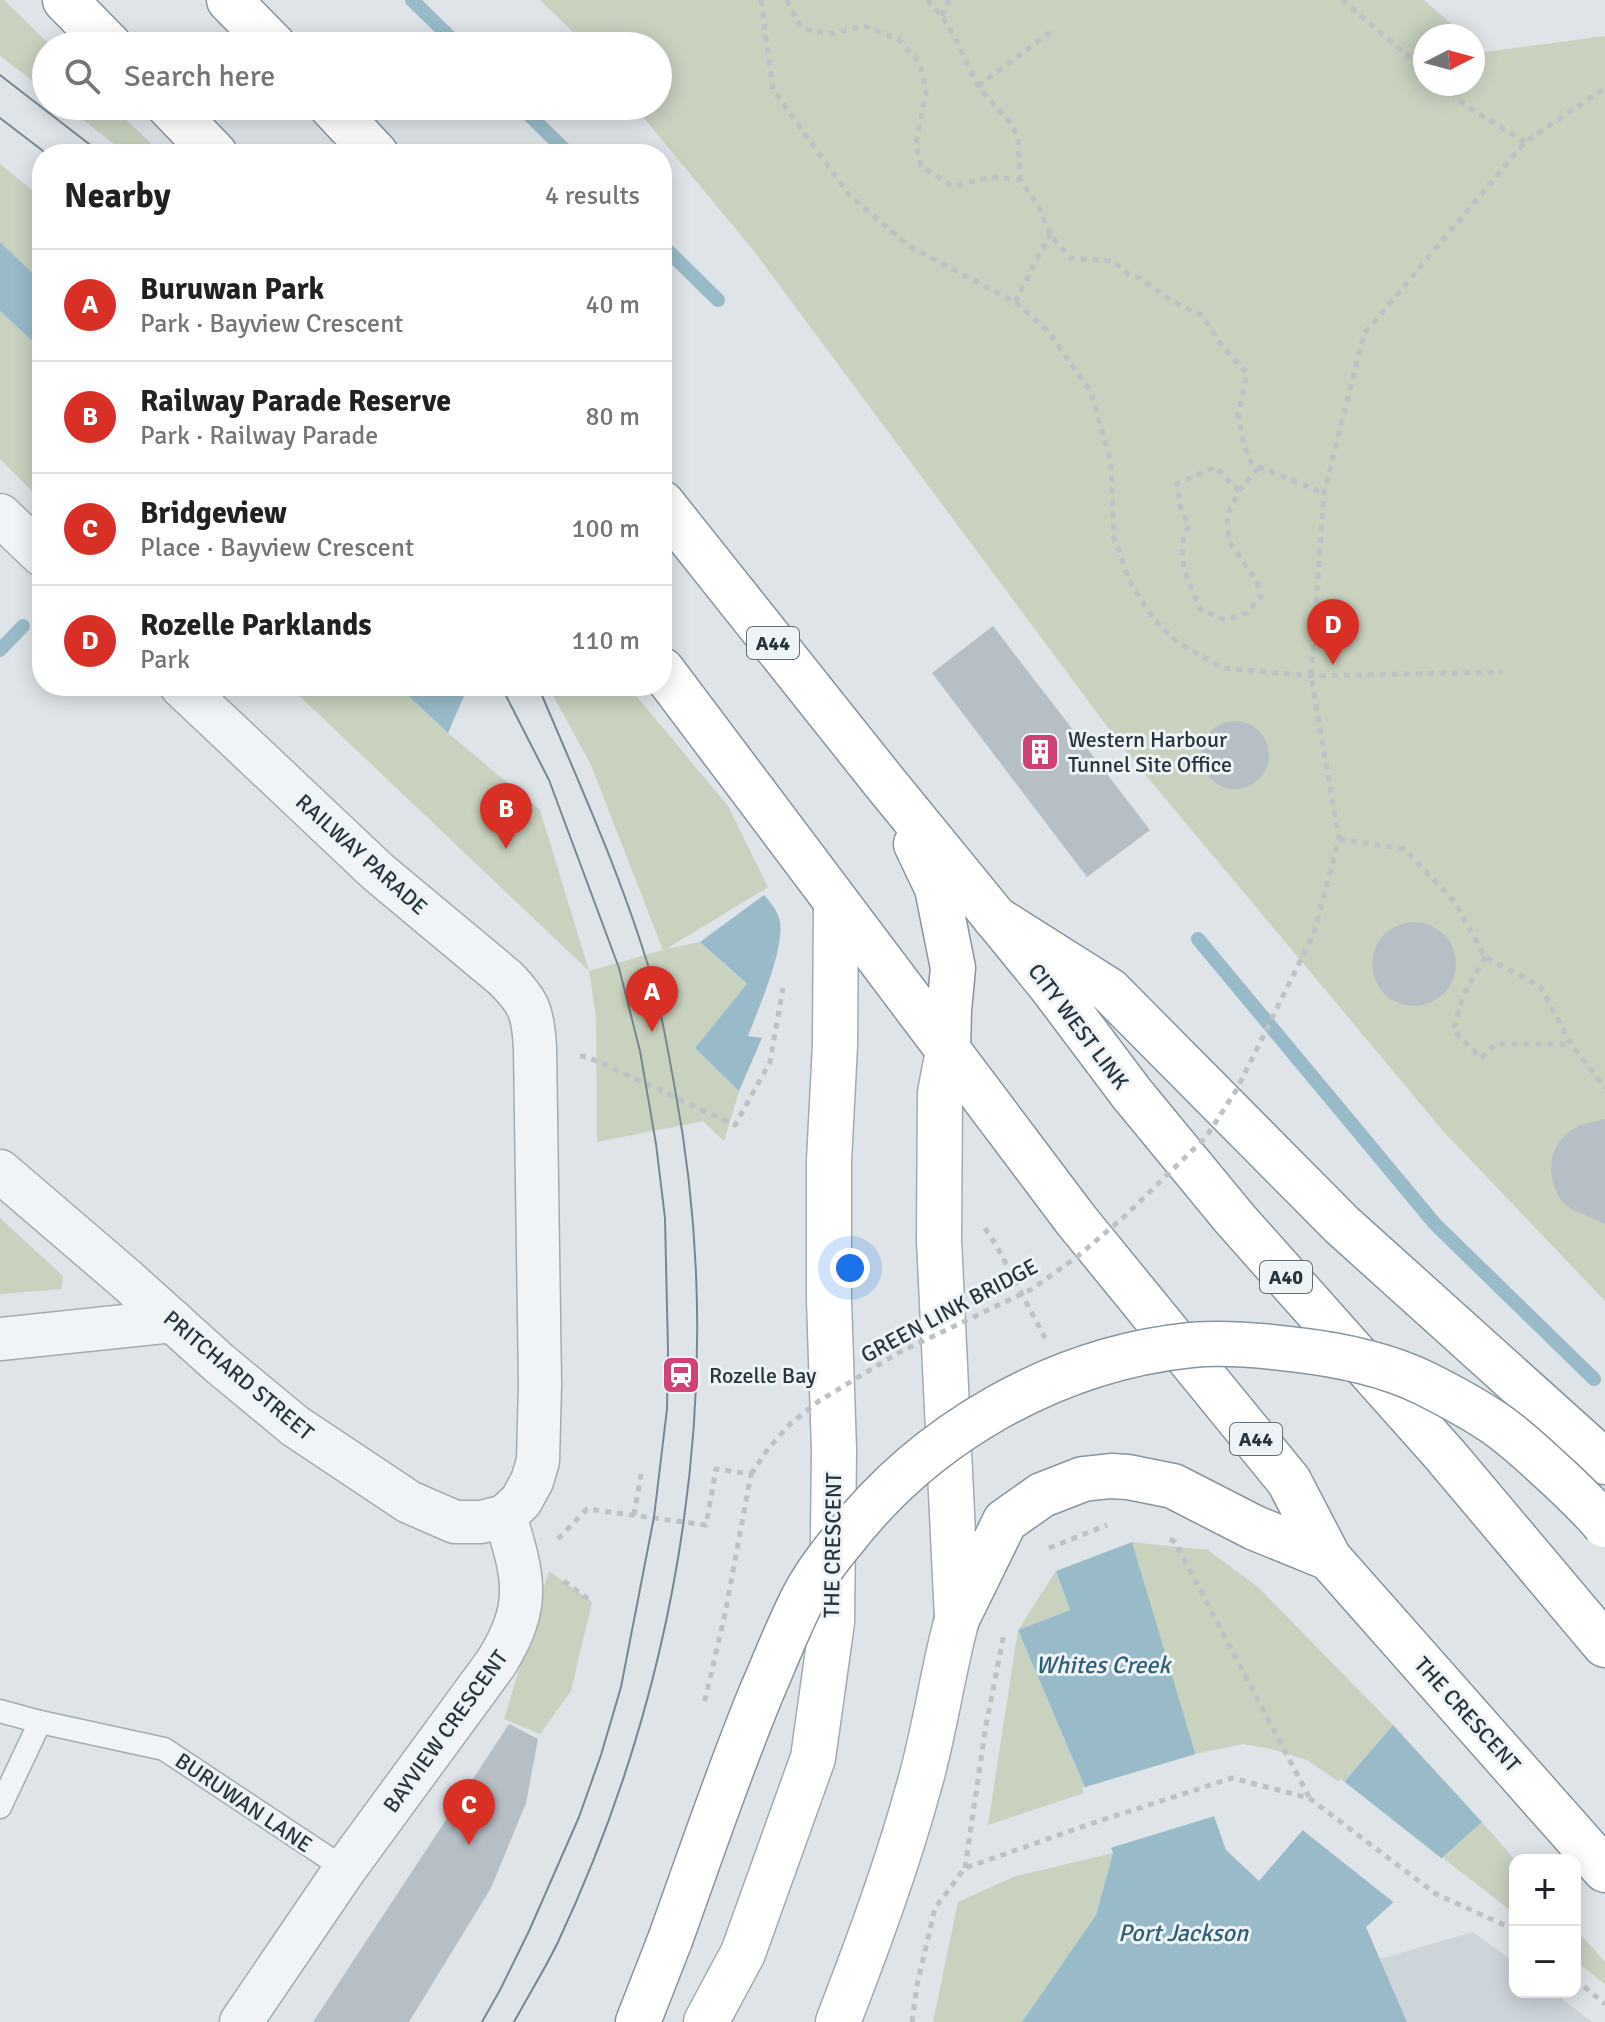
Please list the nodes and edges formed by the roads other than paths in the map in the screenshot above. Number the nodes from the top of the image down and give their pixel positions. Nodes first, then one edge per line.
1 (65, 0) edge
2 (229, 0) edge
3 (96, 32) edge
4 (260, 32) edge
5 (182, 120) edge
6 (344, 120) edge
7 (205, 144) edge
8 (367, 144) edge
9 (0, 515) edge
10 (672, 516) edge
11 (32, 545) edge
12 (672, 683) edge
13 (192, 696) edge
14 (885, 783) junction
15 (836, 903) junction
16 (995, 918) junction
17 (948, 1051) junction
18 (0, 1171) edge
19 (173, 1321) junction
20 (0, 1339) edge
21 (1605, 1462) edge
22 (505, 1516) junction
23 (1605, 1525) edge
24 (1329, 1558) junction
25 (957, 1619) junction
26 (1605, 1645) edge
27 (0, 1711) edge
28 (40, 1722) junction
29 (0, 1807) edge
30 (345, 1869) junction
31 (1605, 1870) edge
32 (241, 2022) edge
33 (638, 2022) edge
34 (706, 2022) edge
35 (838, 2022) edge

1 - 3 main road
2 - 4 main road
5 - 7 main road
6 - 8 main road
9 - 11 street
10 - 14 main road, CITY WEST LINK / A44
12 - 15 main road, A44
13 - 22 street, RAILWAY PARADE
14 - 16 main road, CITY WEST LINK / A44
14 - 17 main road
15 - 17 main road, A44
15 - 34 main road, THE CRESCENT
16 - 21 main road
16 - 26 main road, CITY WEST LINK / A40
17 - 24 main road, A44
17 - 25 main road
18 - 19 street, PRITCHARD STREET
19 - 20 street
19 - 22 street, PRITCHARD STREET
22 - 30 street, BAYVIEW CRESCENT
23 - 33 main road, bridge
24 - 25 main road
24 - 31 main road, THE CRESCENT / A44
25 - 35 main road
27 - 28 lane, BURUWAN LANE
28 - 29 lane
28 - 30 lane, BURUWAN LANE
30 - 32 street, BAYVIEW CRESCENT

